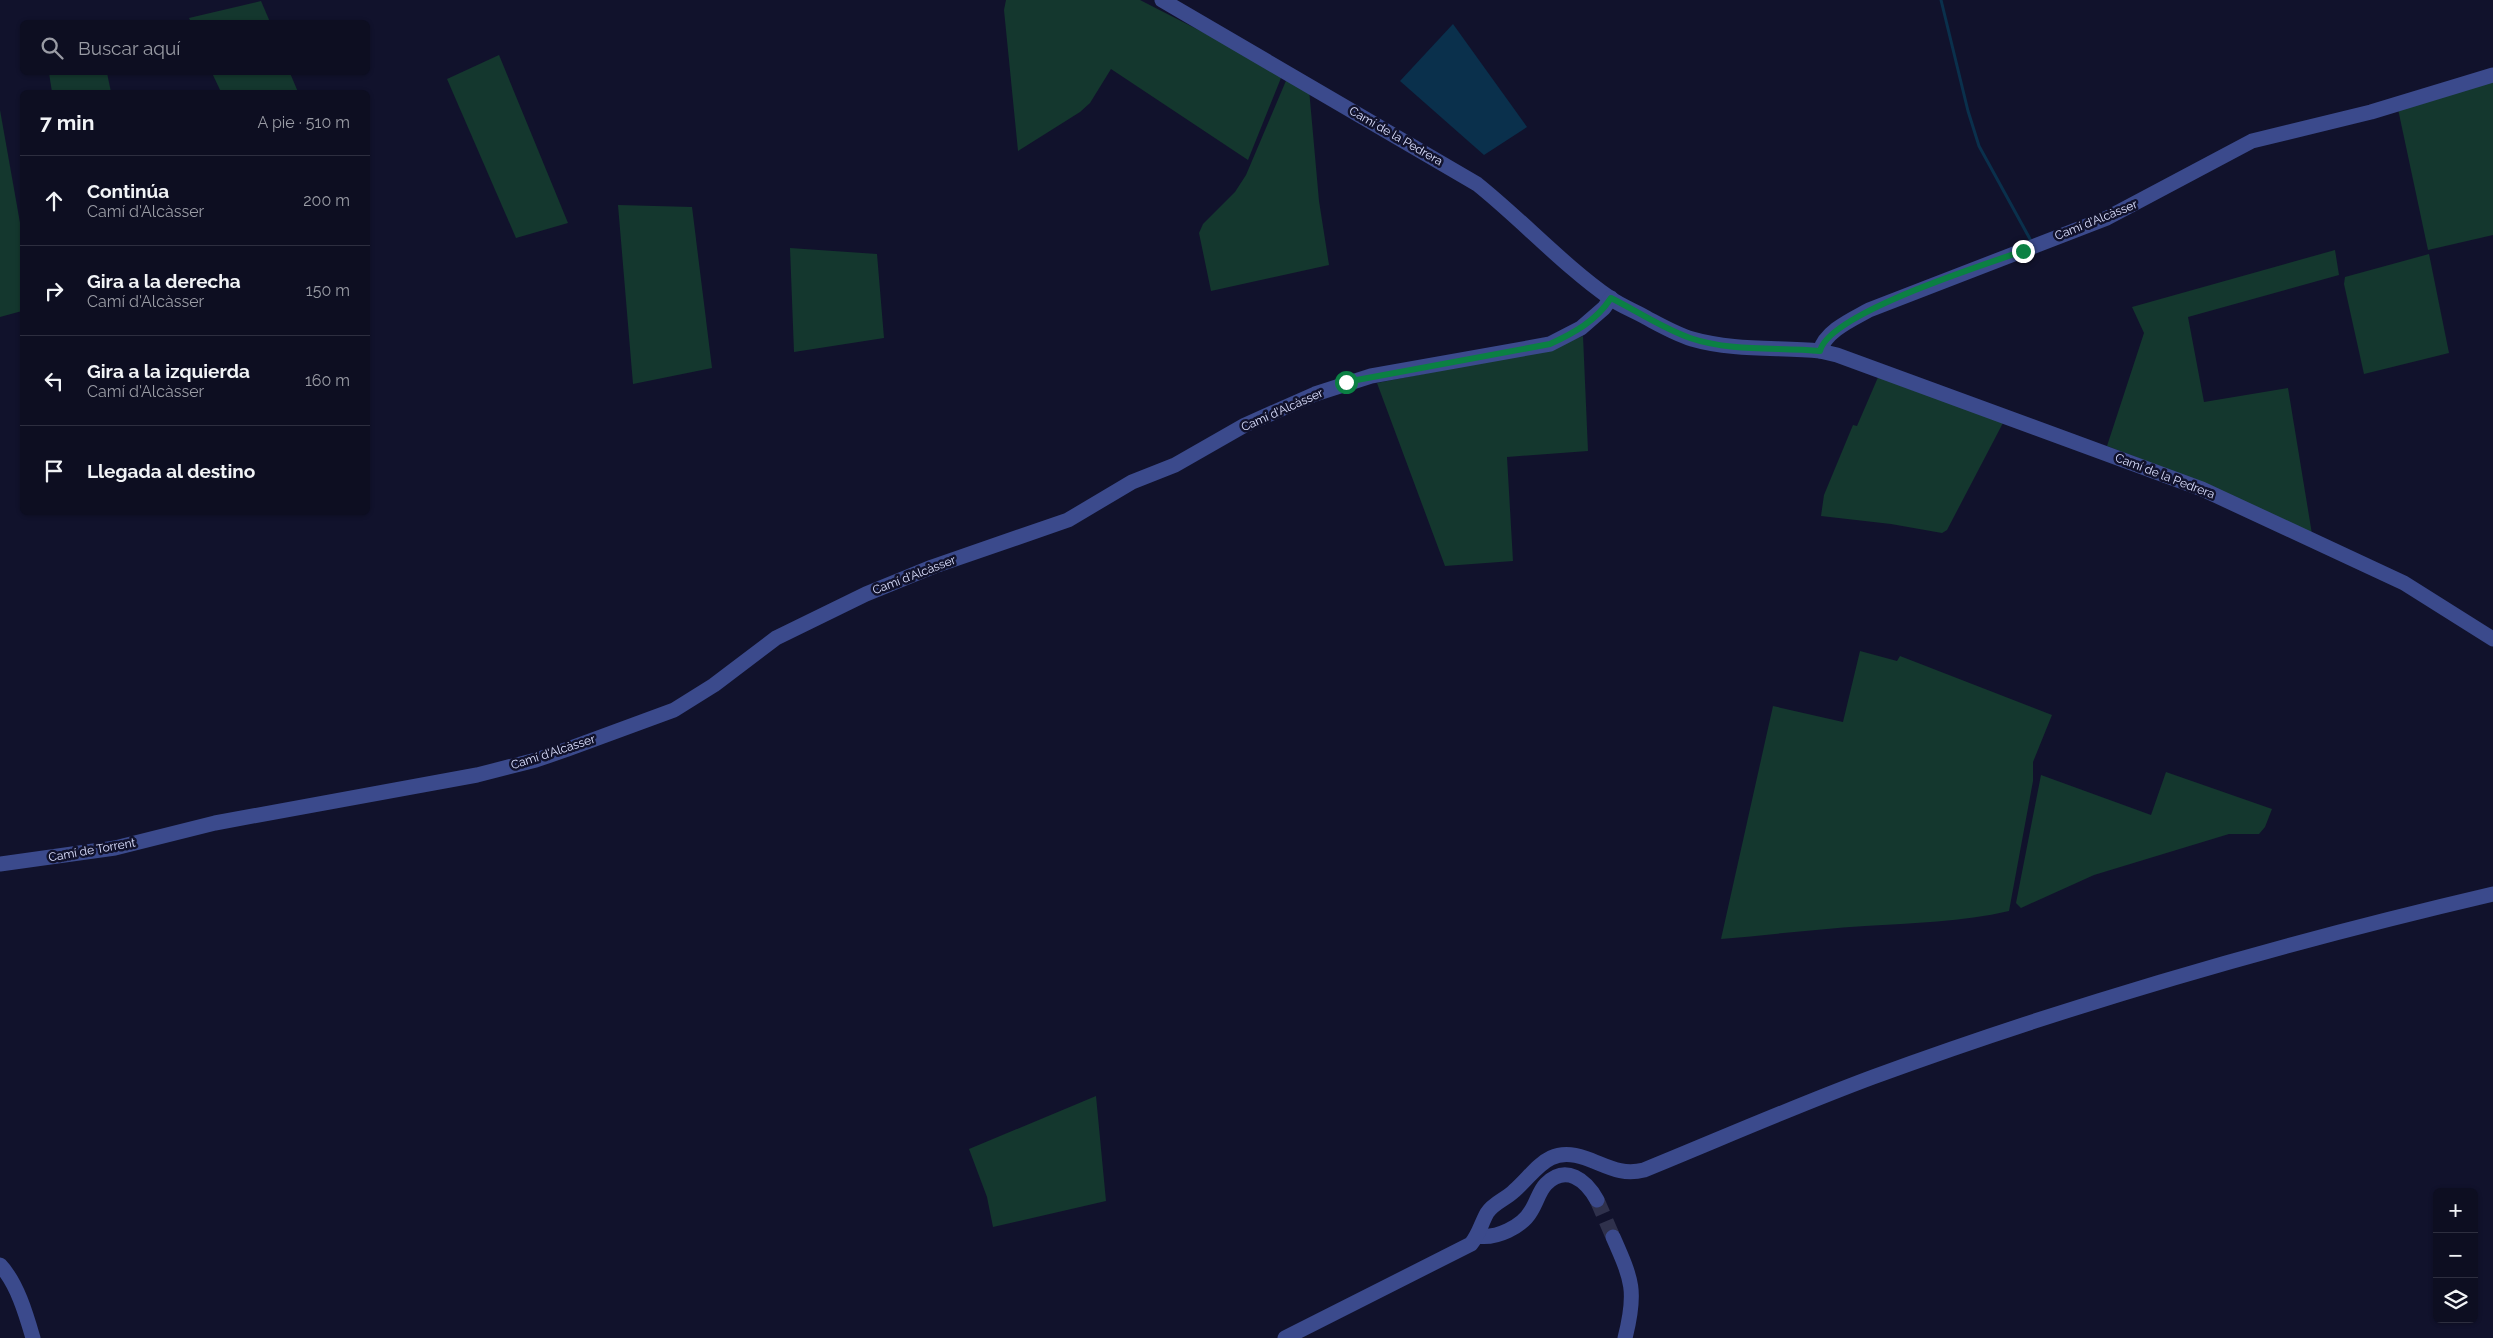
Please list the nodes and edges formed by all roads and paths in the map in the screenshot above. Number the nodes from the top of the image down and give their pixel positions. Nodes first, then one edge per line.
1 (1162, 0) edge
2 (2493, 75) edge
3 (1611, 298) junction
4 (1820, 351) junction
5 (2493, 639) edge
6 (183, 832) joint
7 (0, 864) edge
8 (2493, 894) edge
9 (1597, 1200) tunnel mouth
10 (1478, 1236) junction
11 (1613, 1237) tunnel mouth
12 (0, 1265) edge
13 (33, 1338) edge
14 (1285, 1338) edge
15 (1625, 1338) edge

1 - 3 street, Camí de la Pedrera
2 - 4 street, Camí d'Alcàsser
3 - 4 street
3 - 6 street, Camí d'Alcàsser
4 - 5 street, Camí de la Pedrera
6 - 7 street, Camí de Torrent
8 - 10 street
9 - 10 street
10 - 14 street
11 - 15 street
12 - 13 street

